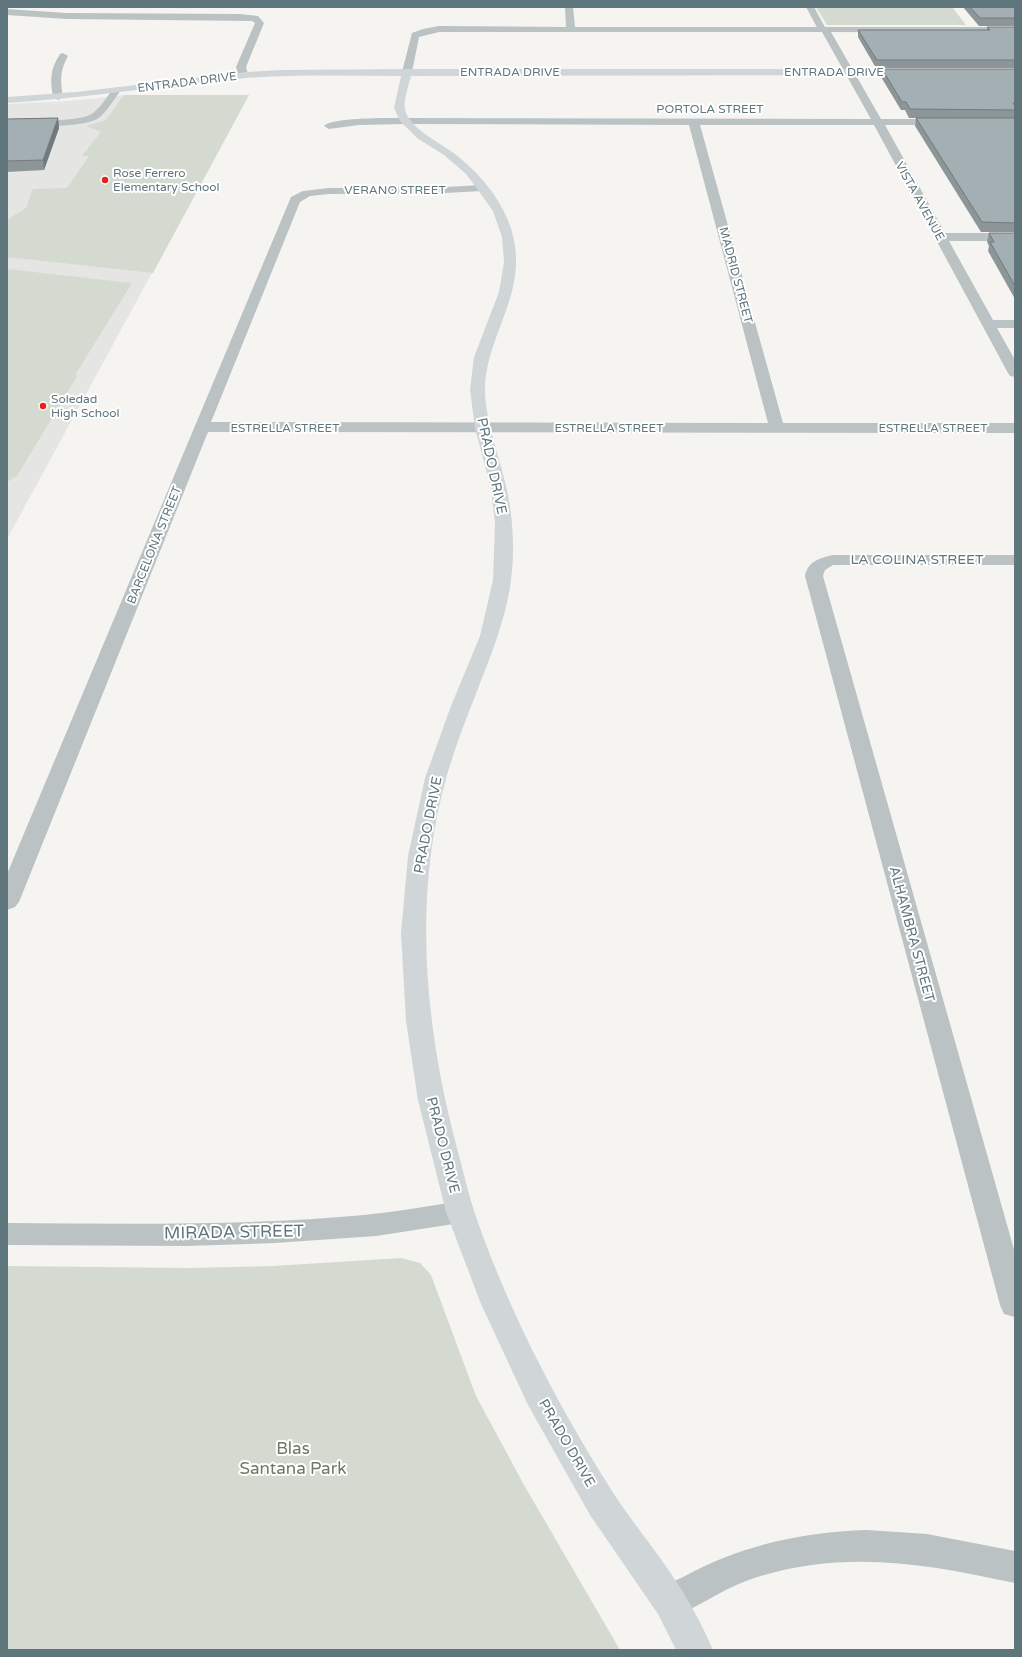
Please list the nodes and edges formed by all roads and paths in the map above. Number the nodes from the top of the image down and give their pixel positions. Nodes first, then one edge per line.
1 (569, 7) edge
2 (810, 7) edge
3 (7, 12) edge
4 (571, 29) junction
5 (823, 29) junction
6 (1015, 30) edge
7 (63, 56) dead end
8 (407, 72) junction
9 (848, 72) junction
10 (920, 72) edge
11 (243, 74) junction
12 (116, 91) junction
13 (58, 96) junction
14 (7, 100) edge
15 (100, 111) junction
16 (77, 112) dead end
17 (405, 121) junction
18 (694, 122) junction
19 (878, 122) junction
20 (954, 122) edge
21 (7, 123) edge
22 (329, 126) dead end
23 (482, 188) junction
24 (307, 193) joint
25 (940, 237) junction
26 (1015, 237) edge
27 (988, 324) junction
28 (1015, 324) edge
29 (1015, 373) edge
30 (203, 428) junction
31 (483, 428) junction
32 (777, 428) junction
33 (1015, 428) edge
34 (1015, 560) edge
35 (819, 564) joint
36 (7, 902) edge
37 (460, 1212) junction
38 (7, 1234) edge
39 (1015, 1305) edge
40 (1015, 1567) edge
41 (670, 1602) junction
42 (695, 1650) edge

1 - 4 street
2 - 5 lane
3 - 11 street
4 - 5 street
4 - 8 street
5 - 6 street
5 - 9 street, VISTA AVENUE
7 - 13 street
8 - 9 street, ENTRADA DRIVE
8 - 11 street, ENTRADA DRIVE
8 - 17 street
9 - 10 street, ENTRADA DRIVE
9 - 19 street, VISTA AVENUE
11 - 12 street, ENTRADA DRIVE
12 - 13 street, ENTRADA DRIVE
12 - 15 lane
13 - 14 street, ENTRADA DRIVE
15 - 16 lane
15 - 21 lane
17 - 18 street, PORTOLA STREET
17 - 22 street, PORTOLA STREET
17 - 23 street, PRADO DRIVE
18 - 19 street, PORTOLA STREET
18 - 32 street, MADRID STREET
19 - 20 street, PORTOLA STREET
19 - 25 street, VISTA AVENUE
23 - 24 street, VERANO STREET
23 - 31 street, PRADO DRIVE
24 - 30 street, BARCELONA STREET
25 - 26 street
25 - 27 street, VISTA AVENUE
27 - 28 street
27 - 29 street, VISTA AVENUE
30 - 31 street, ESTRELLA STREET
30 - 36 street, BARCELONA STREET
31 - 32 street, ESTRELLA STREET
31 - 37 street, PRADO DRIVE
32 - 33 street, ESTRELLA STREET
34 - 35 street, LA COLINA STREET
35 - 39 street, ALHAMBRA STREET
37 - 38 street, MIRADA STREET
37 - 41 street, PRADO DRIVE
40 - 41 street
41 - 42 street, PRADO DRIVE

